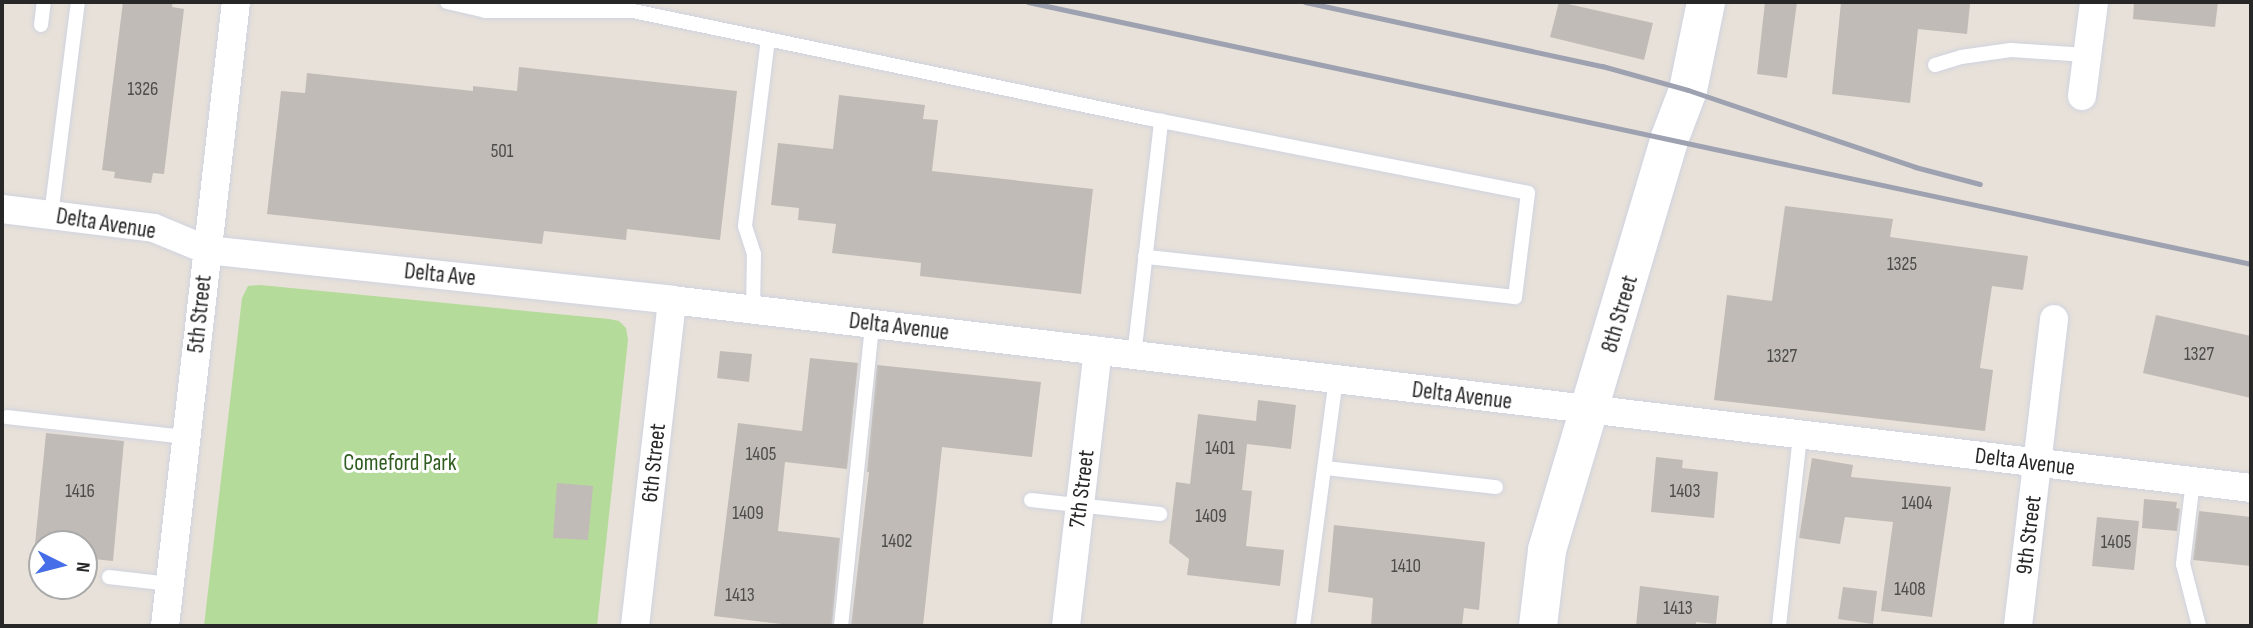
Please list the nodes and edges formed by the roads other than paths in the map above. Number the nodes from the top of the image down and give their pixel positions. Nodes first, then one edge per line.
1 (44, 2) edge
2 (78, 2) edge
3 (236, 2) edge
4 (447, 2) edge
5 (1701, 2) edge
6 (2094, 2) edge
7 (41, 25) dead end
8 (768, 39) junction
9 (2087, 55) junction
10 (1936, 65) dead end
11 (2082, 96) dead end
12 (1161, 121) junction
13 (2, 209) edge
14 (51, 215) junction
15 (208, 250) junction
16 (1145, 257) junction
17 (672, 300) junction
18 (753, 310) junction
19 (2054, 319) dead end
20 (872, 324) junction
21 (1098, 351) junction
22 (1134, 356) junction
23 (1336, 380) junction
24 (1591, 411) junction
25 (7, 417) dead end
26 (1800, 436) junction
27 (186, 437) junction
28 (2037, 463) junction
29 (1326, 468) junction
30 (2193, 481) junction
31 (1496, 487) dead end
32 (2251, 488) edge
33 (1031, 500) dead end
34 (1080, 505) junction
35 (1160, 514) dead end
36 (109, 577) dead end
37 (170, 584) junction
38 (165, 626) edge
39 (635, 626) edge
40 (841, 626) edge
41 (1066, 626) edge
42 (1303, 626) edge
43 (1538, 626) edge
44 (1779, 626) edge
45 (2018, 626) edge
46 (2199, 626) edge

1 - 7 lane
2 - 14 lane
3 - 15 street, 5th Street
4 - 8 lane
5 - 24 street, 8th Street
6 - 9 street
8 - 12 lane
8 - 18 lane
9 - 10 lane
9 - 11 street
12 - 16 lane
12 - 16 lane
13 - 14 street, Delta Avenue
14 - 15 street, Delta Avenue
15 - 17 street, Delta Ave
15 - 27 street, 5th Street
16 - 22 lane
17 - 18 street, Delta Avenue
17 - 39 street, 6th Street
18 - 20 street, Delta Avenue
19 - 28 street, 9th Street
20 - 21 street, Delta Avenue
20 - 40 lane
21 - 22 street, Delta Avenue
21 - 34 street, 7th Street
22 - 23 street, Delta Avenue
23 - 24 street, Delta Avenue
23 - 29 lane
24 - 26 street, Delta Avenue
24 - 43 street, 8th Street
25 - 27 lane
26 - 28 street, Delta Avenue
26 - 44 lane
27 - 37 street, 5th Street
28 - 30 street, Delta Avenue
28 - 45 street, 9th Street
29 - 31 lane
29 - 42 lane
30 - 32 street, Delta Avenue
30 - 46 lane
33 - 34 lane
34 - 35 lane
34 - 41 street, 7th Street
36 - 37 lane
37 - 38 street, 5th Street

